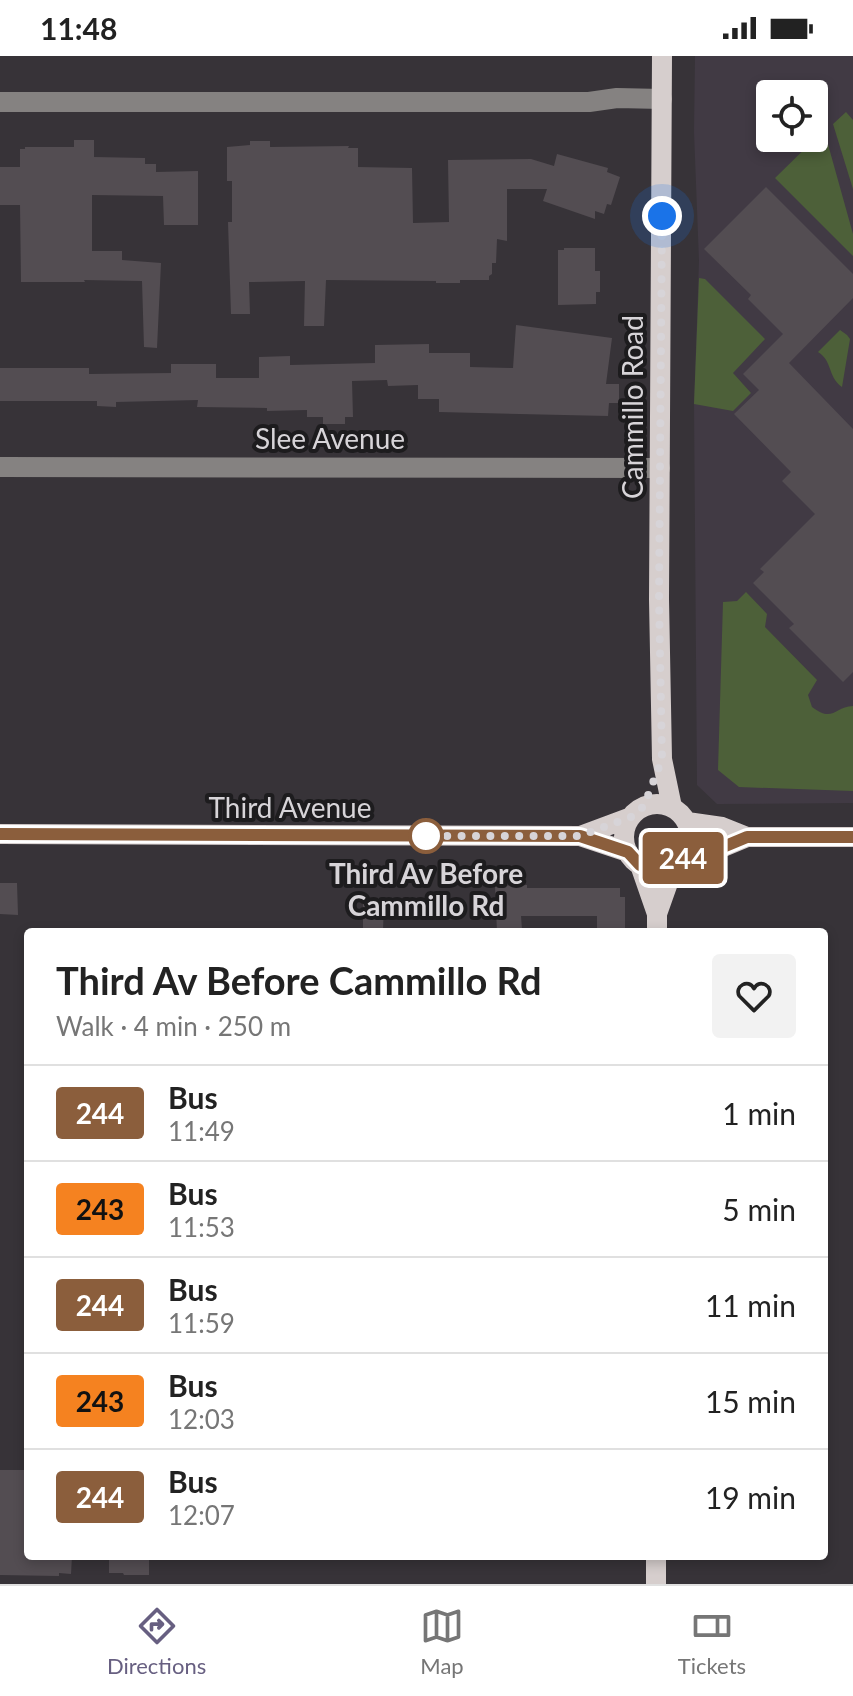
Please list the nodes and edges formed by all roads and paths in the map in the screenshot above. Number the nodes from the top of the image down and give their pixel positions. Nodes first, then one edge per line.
1 (662, 56) edge
2 (662, 99) junction
3 (0, 102) edge
4 (0, 467) edge
5 (660, 468) junction
6 (662, 759) junction
7 (638, 812) junction
8 (679, 815) junction
9 (0, 834) edge
10 (580, 836) junction
11 (747, 837) junction
12 (853, 837) edge
13 (634, 858) junction
14 (678, 862) junction
15 (657, 923) edge
16 (656, 1560) edge
17 (656, 1584) edge

1 - 2 main road, Cammillo Road
2 - 3 street
2 - 5 main road, Cammillo Road
4 - 5 street, Slee Avenue
5 - 6 main road, Cammillo Road
6 - 7 main road, Cammillo Road
6 - 8 main road, Cammillo Road
7 - 8 main road
7 - 10 main road, Third Avenue
7 - 13 main road
8 - 11 main road
8 - 14 main road
9 - 10 main road, Third Avenue
10 - 13 main road, Third Avenue
11 - 12 main road
11 - 14 main road
13 - 14 main road
13 - 15 main road
14 - 15 main road
16 - 17 main road

